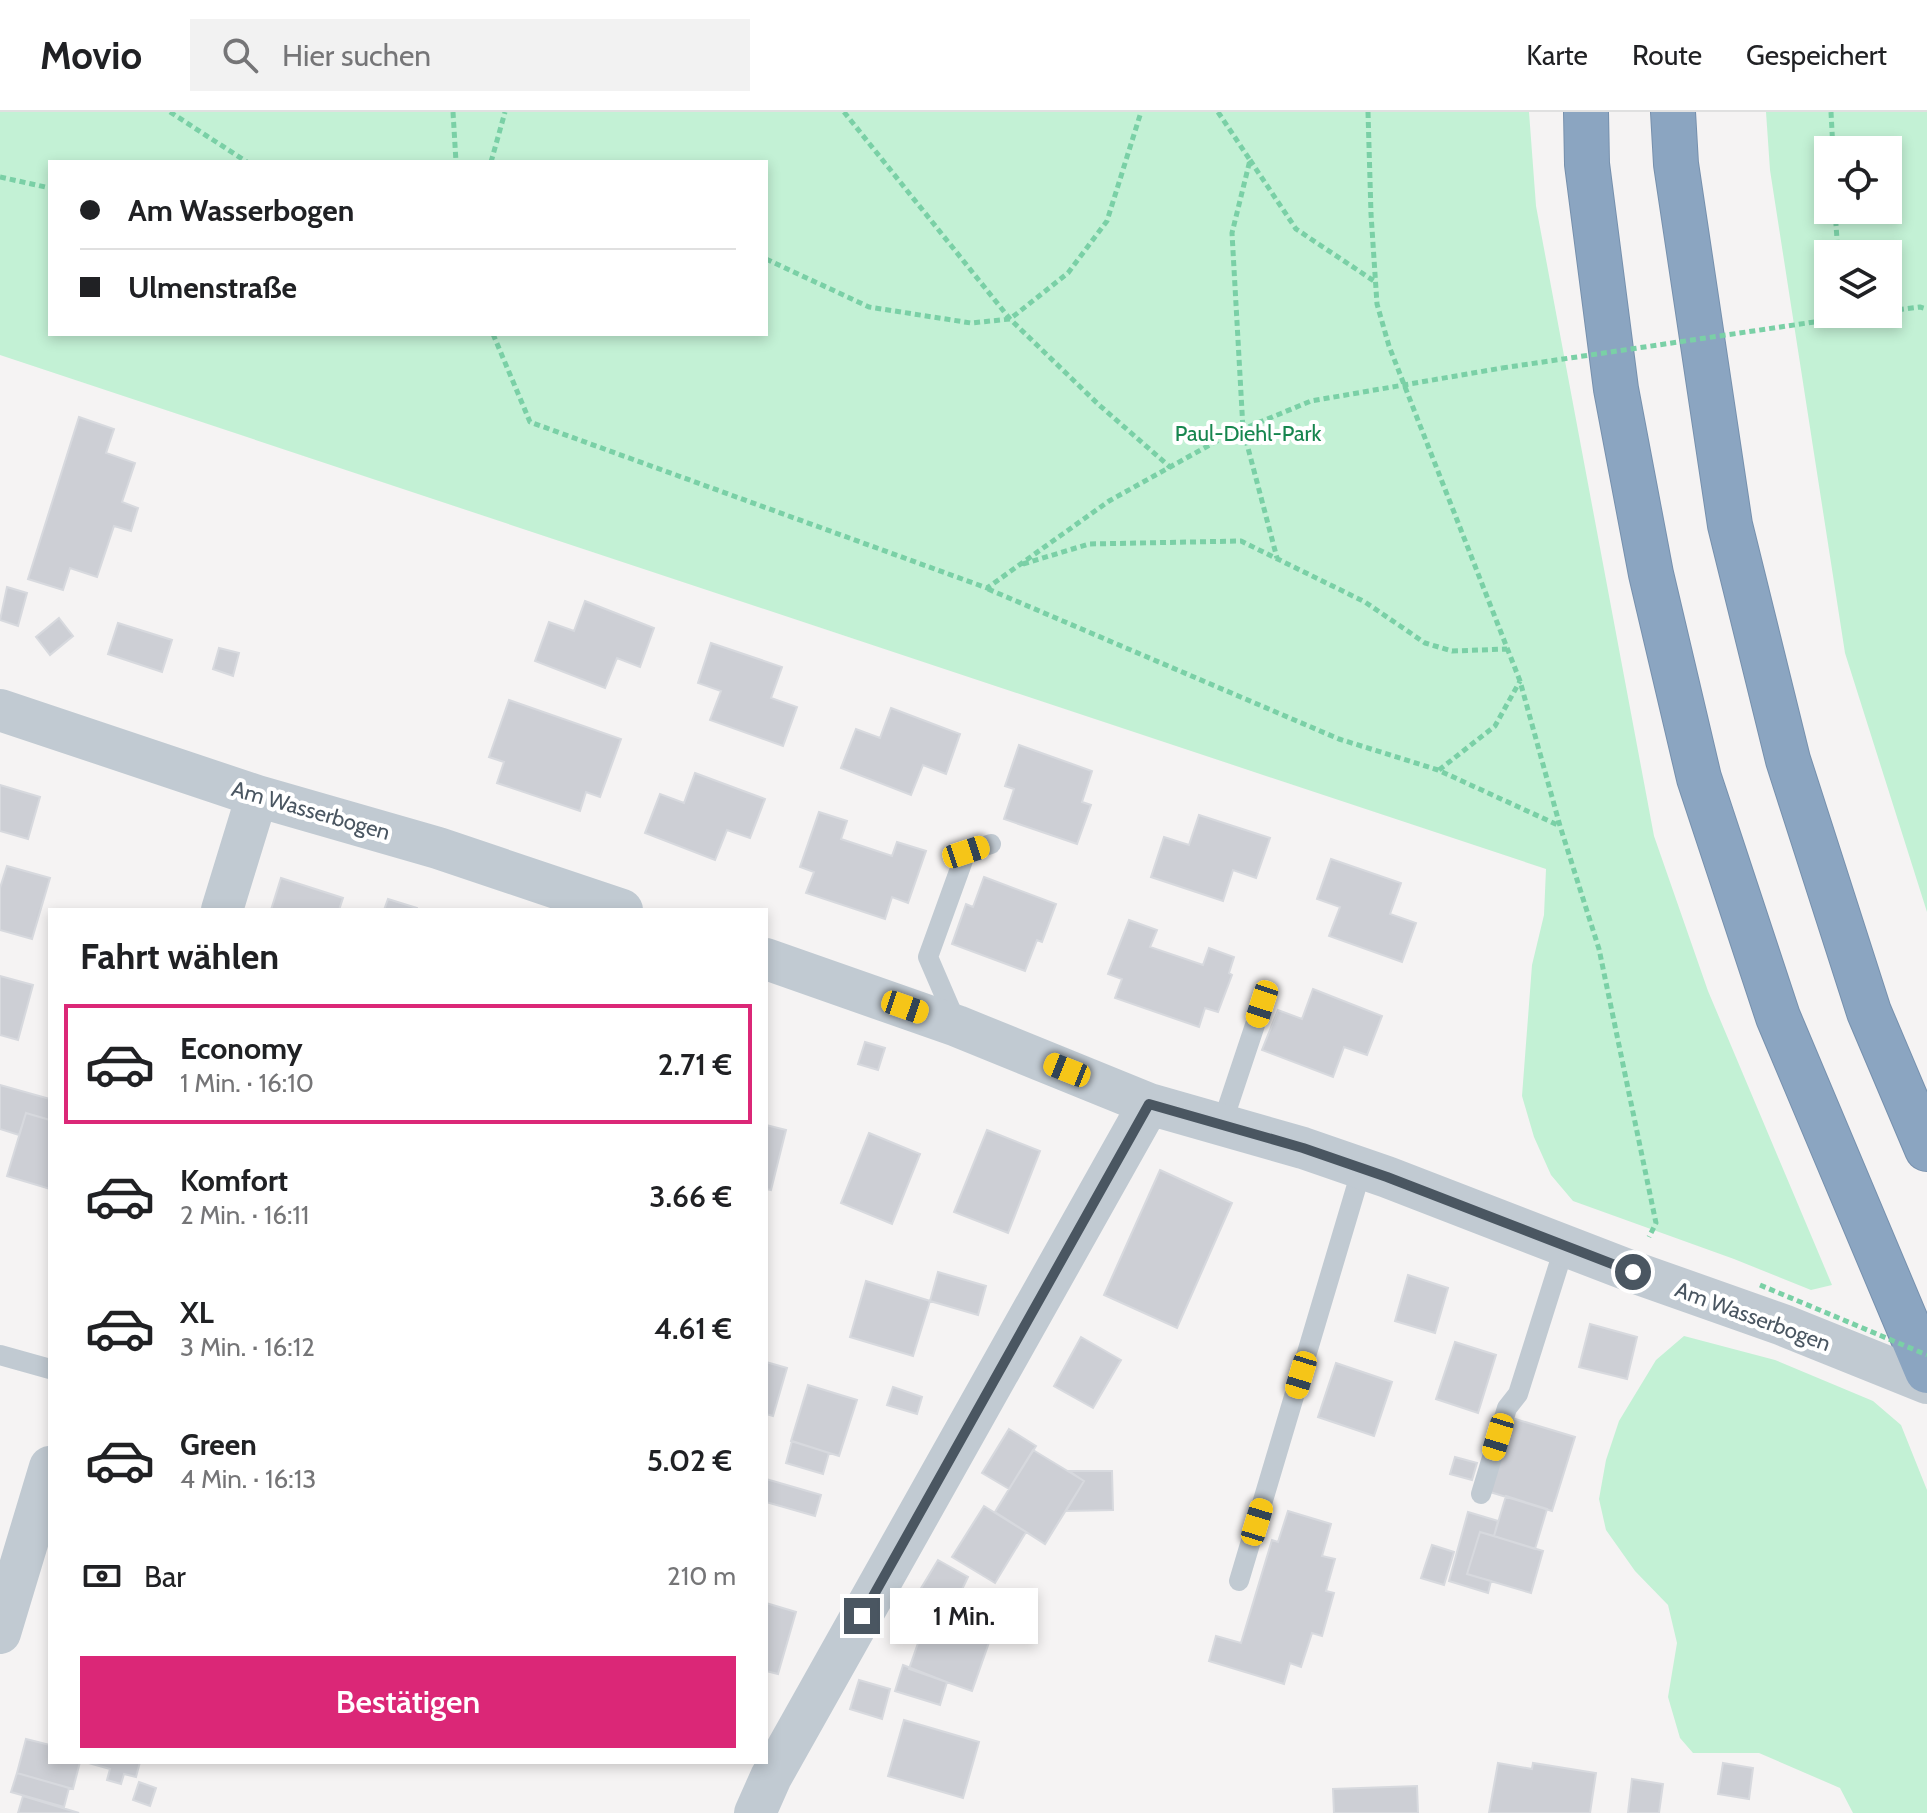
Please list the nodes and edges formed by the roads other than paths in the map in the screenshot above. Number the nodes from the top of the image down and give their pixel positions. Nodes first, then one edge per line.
1 (1586, 112) edge
2 (1673, 112) edge
3 (0, 710) edge
4 (257, 796) junction
5 (991, 844) dead end
6 (223, 908) edge
7 (616, 908) edge
8 (768, 960) edge
9 (1262, 1004) dead end
10 (957, 1026) junction
11 (1149, 1104) junction
12 (1222, 1124) junction
13 (1927, 1149) edge
14 (1362, 1168) junction
15 (1565, 1245) junction
16 (0, 1355) edge
17 (48, 1368) edge
18 (1927, 1371) edge
19 (1927, 1383) edge
20 (48, 1474) edge
21 (1481, 1494) dead end
22 (1239, 1581) dead end
23 (0, 1633) edge
24 (755, 1813) edge

1 - 18 highway
2 - 13 highway
3 - 4 street, Am Wasserbogen
4 - 6 street
4 - 7 street, Am Wasserbogen
5 - 10 lane
8 - 10 street, Am Wasserbogen
9 - 12 lane
10 - 11 street, Am Wasserbogen
11 - 12 street, Am Wasserbogen
11 - 24 street
12 - 14 street, Am Wasserbogen
14 - 15 street, Am Wasserbogen
14 - 22 lane
15 - 19 street, Am Wasserbogen
15 - 21 lane
16 - 17 lane
20 - 23 street

